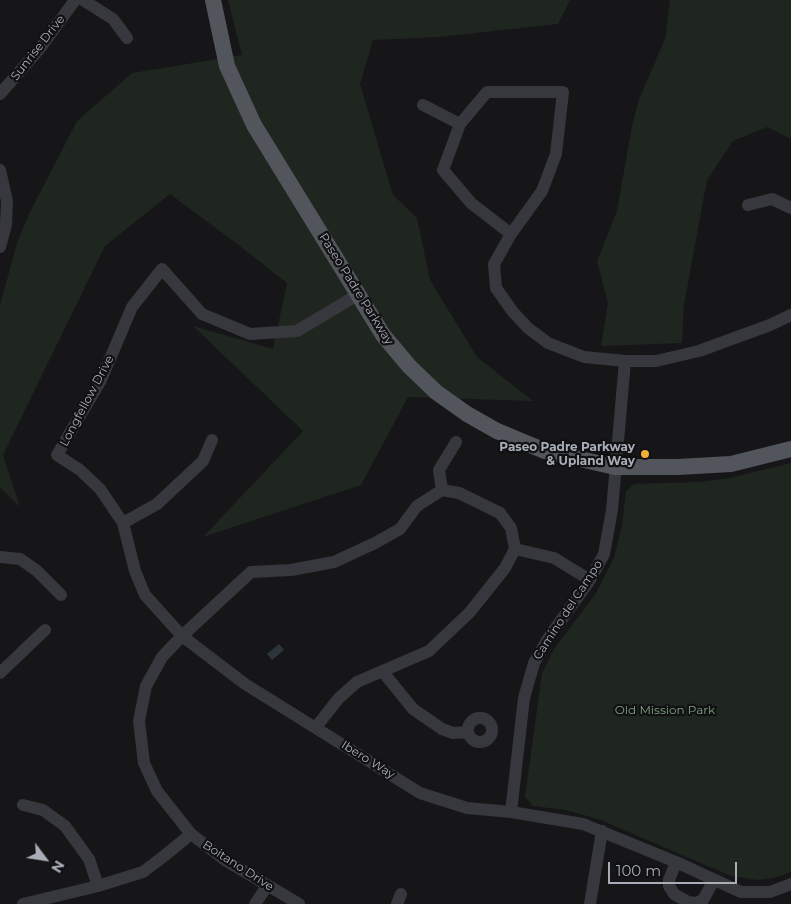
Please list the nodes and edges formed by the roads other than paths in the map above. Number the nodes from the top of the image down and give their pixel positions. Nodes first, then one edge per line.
1 (74, 0) edge
2 (83, 0) edge
3 (213, 0) edge
4 (127, 38) dead end
5 (0, 94) edge
6 (423, 104) dead end
7 (460, 124) junction
8 (0, 170) edge
9 (748, 206) dead end
10 (791, 208) edge
11 (511, 234) junction
12 (0, 247) edge
13 (359, 294) junction
14 (791, 315) edge
15 (625, 361) junction
16 (212, 440) dead end
17 (456, 442) dead end
18 (791, 449) edge
19 (58, 455) joint
20 (615, 467) junction
21 (442, 490) junction
22 (124, 523) junction
23 (515, 549) junction
24 (0, 558) edge
25 (590, 580) junction
26 (61, 595) dead end
27 (45, 630) dead end
28 (182, 636) junction
29 (382, 672) junction
30 (0, 673) edge
31 (316, 727) junction
32 (468, 732) dead end
33 (23, 805) dead end
34 (511, 812) junction
35 (602, 831) junction
36 (191, 834) junction
37 (676, 862) junction
38 (714, 880) junction
39 (791, 884) edge
40 (98, 886) junction
41 (267, 886) junction
42 (23, 904) edge
43 (255, 904) edge
44 (300, 904) edge
45 (590, 904) edge

1 - 5 street, Sunrise Drive
2 - 4 street
3 - 13 main road, Paseo Padre Parkway
6 - 7 street
7 - 11 street
7 - 11 street
8 - 12 street
9 - 10 street
11 - 15 street
13 - 19 street, Longfellow Drive
13 - 20 main road, Paseo Padre Parkway
14 - 15 street
15 - 20 street, Camino del Campo
16 - 22 street
17 - 21 street
18 - 20 main road, Paseo Padre Parkway
19 - 22 street, Ibero Way
20 - 25 street, Camino del Campo
21 - 23 street
21 - 28 street, Boitano Drive
22 - 28 street, Ibero Way
23 - 25 street
23 - 29 street
24 - 26 street
25 - 34 street, Camino del Campo
27 - 30 street
28 - 31 street, Ibero Way
28 - 36 street, Boitano Drive
29 - 31 street
29 - 32 street
31 - 34 street, Ibero Way
33 - 40 street
34 - 35 street, Ibero Way
35 - 37 street, Ibero Way
35 - 45 street
36 - 40 street
36 - 41 street, Boitano Drive
37 - 38 street, Ibero Way
37 - 38 street
38 - 39 street, Ibero Way
40 - 42 street
41 - 43 street
41 - 44 street, Boitano Drive

